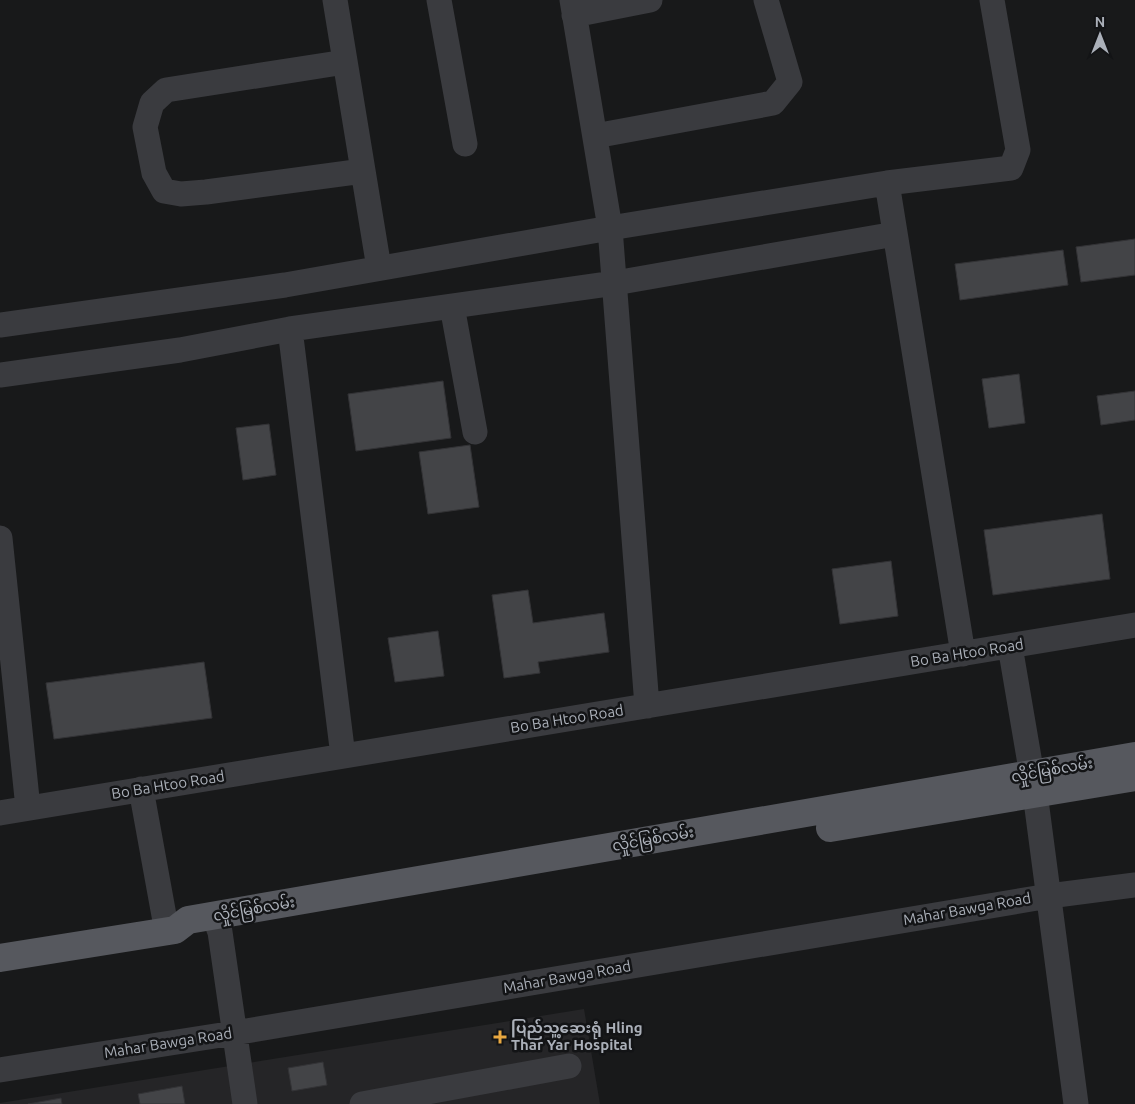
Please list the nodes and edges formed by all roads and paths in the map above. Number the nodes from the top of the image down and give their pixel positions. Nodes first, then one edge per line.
1 (335, 0) edge
2 (440, 0) edge
3 (650, 0) edge
4 (766, 0) edge
5 (992, 0) edge
6 (573, 8) edge
7 (345, 62) junction
8 (595, 136) junction
9 (465, 144) dead end
10 (363, 171) junction
11 (887, 183) junction
12 (610, 228) junction
13 (895, 234) junction
14 (378, 268) junction
15 (614, 283) junction
16 (452, 306) junction
17 (0, 325) edge
18 (290, 329) junction
19 (0, 375) edge
20 (475, 432) dead end
21 (0, 538) edge
22 (1135, 625) edge
23 (1010, 646) junction
24 (963, 654) junction
25 (647, 706) junction
26 (343, 756) junction
27 (1135, 756) edge
28 (1135, 776) edge
29 (1034, 783) junction
30 (141, 789) junction
31 (28, 808) junction
32 (0, 813) edge
33 (1135, 885) edge
34 (1049, 896) junction
35 (217, 924) junction
36 (171, 931) junction
37 (0, 958) edge
38 (234, 1033) junction
39 (569, 1066) dead end
40 (0, 1070) edge
41 (245, 1104) edge
42 (362, 1104) edge
43 (1076, 1104) edge

1 - 7 street
2 - 9 street
3 - 6 street
4 - 8 street
5 - 11 street
6 - 8 street
7 - 10 street
7 - 10 street
8 - 12 street
10 - 14 street
11 - 12 street
11 - 13 street
12 - 14 street
12 - 15 street
13 - 15 street
13 - 24 street
14 - 17 street
15 - 16 street
15 - 25 street
16 - 18 street
16 - 20 street
18 - 19 street
18 - 26 street
21 - 31 street
22 - 23 street, Bo Ba Htoo Road
23 - 24 street, Bo Ba Htoo Road
23 - 29 street
24 - 25 street, Bo Ba Htoo Road
25 - 26 street, Bo Ba Htoo Road
26 - 30 street, Bo Ba Htoo Road
27 - 29 main road, လှိုင်မြစ်လမ်း
28 - 29 main road, လှိုင်မြစ်လမ်း
29 - 34 street
29 - 35 main road, လှိုင်မြစ်လမ်း
30 - 31 street, Bo Ba Htoo Road
30 - 36 street
31 - 32 street, Bo Ba Htoo Road
33 - 34 street, Mahar Bawga Road
34 - 38 street, Mahar Bawga Road
34 - 43 street
35 - 36 main road, လှိုင်မြစ်လမ်း
35 - 38 street
36 - 37 main road, လှိုင်မြစ်လမ်း
38 - 40 street, Mahar Bawga Road
38 - 41 street
39 - 42 street

